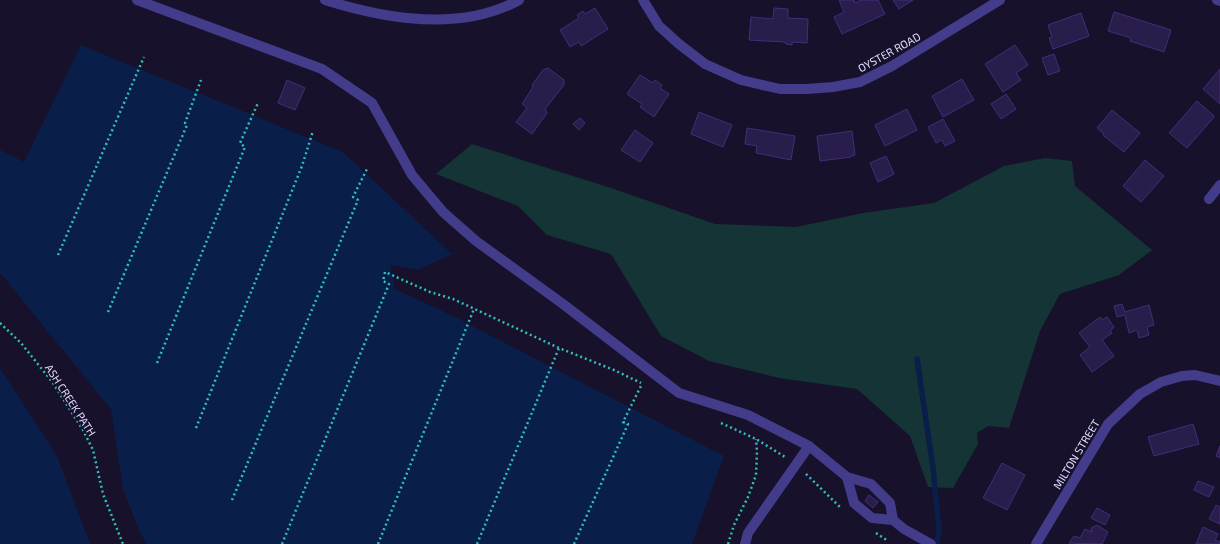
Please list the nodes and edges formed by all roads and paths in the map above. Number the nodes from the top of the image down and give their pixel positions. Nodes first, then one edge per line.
1 (136, 0) edge
2 (325, 0) edge
3 (519, 0) edge
4 (643, 0) edge
5 (1000, 0) edge
6 (343, 3) edge
7 (144, 57) dead end
8 (201, 80) dead end
9 (258, 103) dead end
10 (313, 131) dead end
11 (368, 167) dead end
12 (1220, 185) edge
13 (1208, 199) dead end
14 (58, 255) dead end
15 (474, 309) junction
16 (108, 312) dead end
17 (0, 323) edge
18 (559, 348) junction
19 (156, 363) dead end
20 (1220, 381) edge
21 (642, 384) junction
22 (648, 387) dead end
23 (719, 422) dead end
24 (196, 428) dead end
25 (756, 439) junction
26 (809, 446) junction
27 (797, 465) junction
28 (847, 477) junction
29 (232, 500) dead end
30 (842, 509) dead end
31 (893, 520) junction
32 (874, 532) dead end
33 (888, 541) dead end
34 (123, 544) edge
35 (282, 544) edge
36 (378, 544) edge
37 (477, 544) edge
38 (574, 544) edge
39 (728, 544) edge
40 (745, 544) edge
41 (930, 544) edge
42 (1036, 544) edge

1 - 26 street
2 - 6 street
3 - 6 street
4 - 5 street, OYSTER ROAD
7 - 14 path
8 - 16 path
9 - 19 path
10 - 24 path
11 - 29 path
12 - 13 street
15 - 18 path
15 - 35 path
15 - 36 path
17 - 34 path, ASH CREEK PATH
18 - 21 path
18 - 37 path
20 - 42 street, MILTON STREET
21 - 22 path
21 - 38 path
23 - 25 path
25 - 27 path
25 - 39 path
26 - 27 street
26 - 28 street
27 - 30 path
27 - 40 street
28 - 31 street
28 - 31 street
31 - 41 street
32 - 33 path

